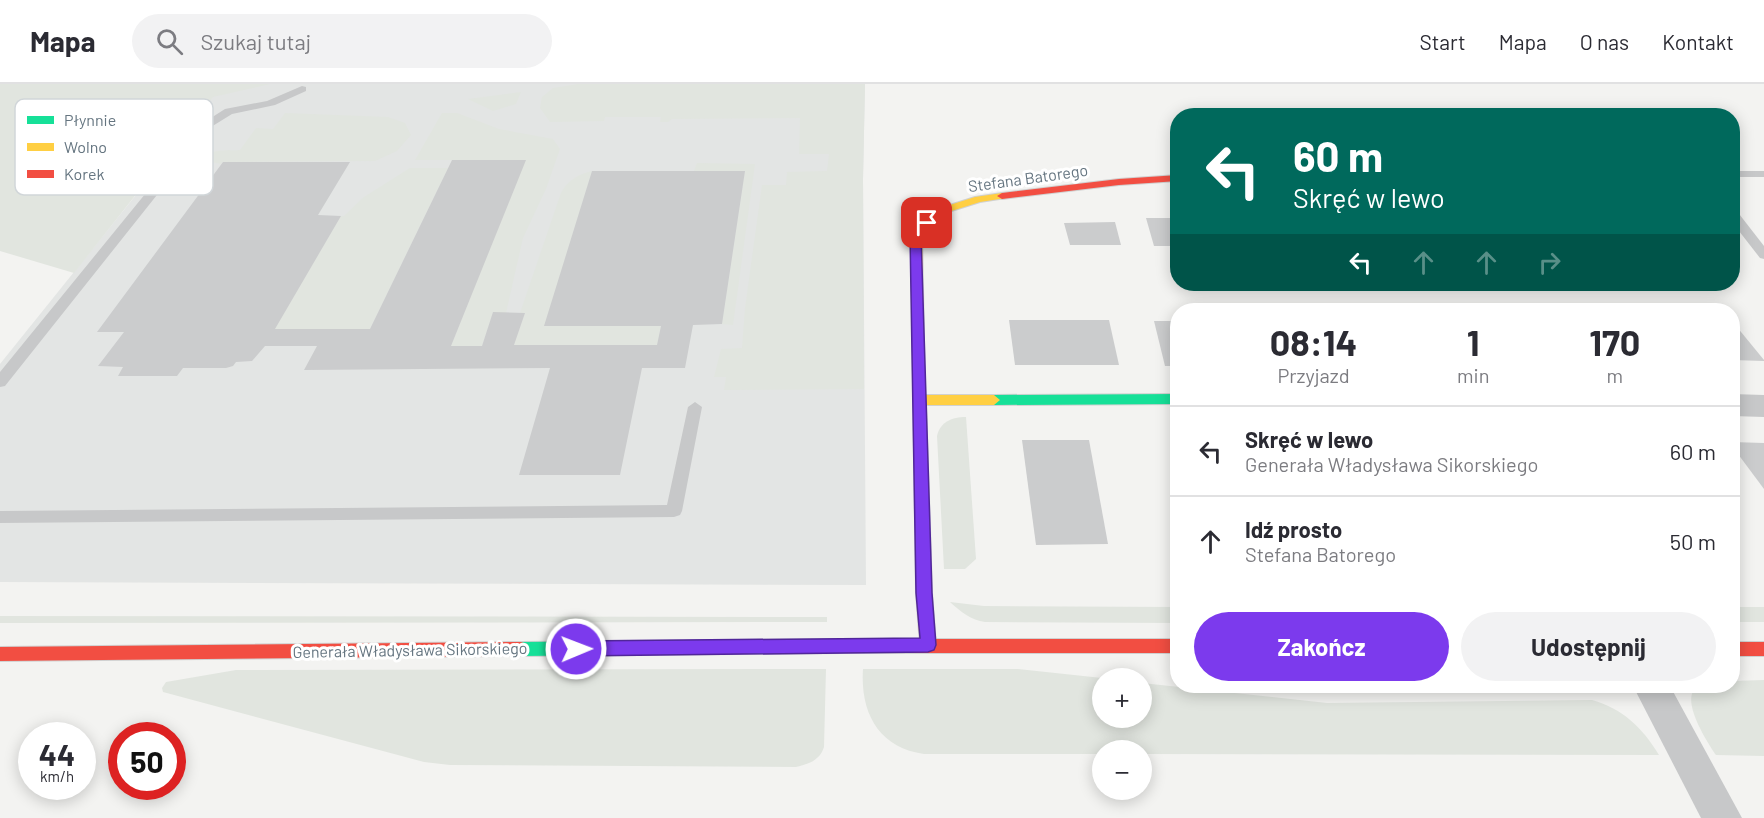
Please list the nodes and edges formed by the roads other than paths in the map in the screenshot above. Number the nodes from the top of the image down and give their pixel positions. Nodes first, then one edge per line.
1 (302, 89) dead end
2 (213, 119) edge
3 (1740, 174) edge
4 (1764, 174) edge
5 (1170, 179) edge
6 (150, 195) edge
7 (1740, 224) edge
8 (1764, 255) edge
9 (0, 382) edge
10 (1170, 399) edge
11 (919, 400) junction
12 (1740, 405) edge
13 (1764, 406) edge
14 (695, 407) dead end
15 (0, 517) edge
16 (928, 645) junction
17 (1170, 646) edge
18 (1740, 649) edge
19 (1764, 649) edge
20 (0, 654) edge
21 (1655, 693) edge
22 (1722, 818) edge

1 - 2 lane
3 - 4 lane
5 - 11 street, Stefana Batorego
6 - 9 lane
7 - 8 lane
10 - 11 street
11 - 16 street
12 - 13 street
14 - 15 lane
16 - 17 street, Generała Władysława Sikorskiego
16 - 20 street, Generała Władysława Sikorskiego
18 - 19 street
21 - 22 street

